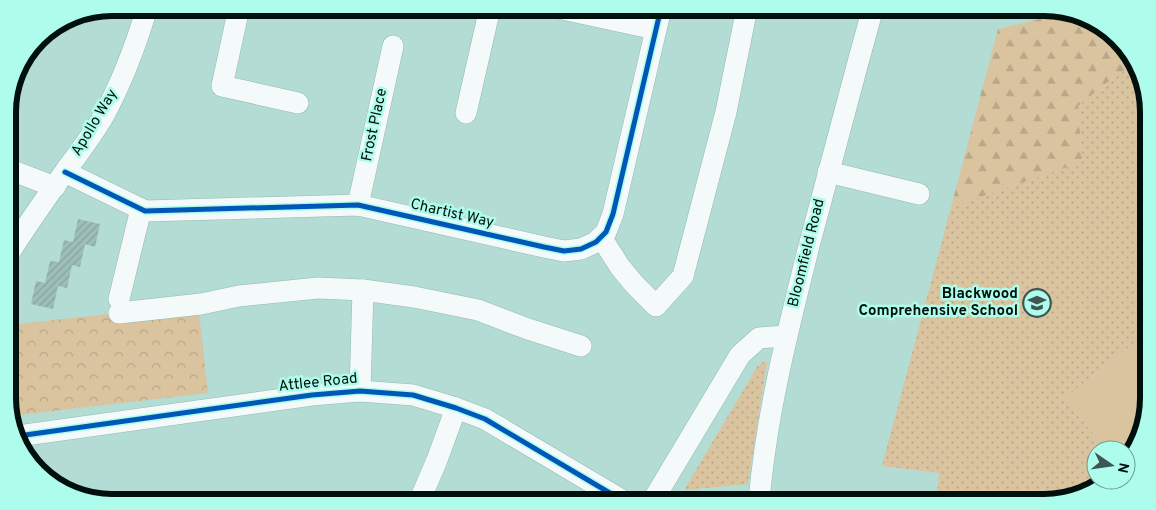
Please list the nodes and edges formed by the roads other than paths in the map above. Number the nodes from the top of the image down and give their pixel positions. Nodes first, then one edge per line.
1 (145, 16) edge
2 (238, 16) edge
3 (488, 16) edge
4 (595, 16) edge
5 (659, 16) edge
6 (745, 16) edge
7 (871, 16) edge
8 (655, 29) junction
9 (393, 46) dead end
10 (298, 103) dead end
11 (466, 113) dead end
12 (16, 171) edge
13 (828, 172) junction
14 (60, 179) junction
15 (919, 194) dead end
16 (358, 205) junction
17 (141, 209) junction
18 (601, 237) junction
19 (16, 242) edge
20 (363, 290) junction
21 (786, 336) junction
22 (581, 346) dead end
23 (360, 391) junction
24 (456, 408) junction
25 (24, 435) edge
26 (422, 494) edge
27 (611, 494) edge
28 (657, 494) edge
29 (760, 494) edge

1 - 14 street, Apollo Way
2 - 10 street
3 - 11 street
4 - 8 street
5 - 8 street
6 - 18 street
7 - 13 street, Bloomfield Road
8 - 18 street
9 - 16 street, Frost Place
12 - 14 street, Chartist Way
13 - 15 street
13 - 21 street, Bloomfield Road
14 - 17 street, Chartist Way
14 - 19 street, Apollo Way
16 - 17 street, Chartist Way
16 - 18 street, Chartist Way
17 - 20 street
20 - 22 street
20 - 23 street
21 - 28 street
21 - 29 street, Bloomfield Road
23 - 24 street, Attlee Road
23 - 25 street, Attlee Road
24 - 26 street
24 - 27 street, Attlee Road

